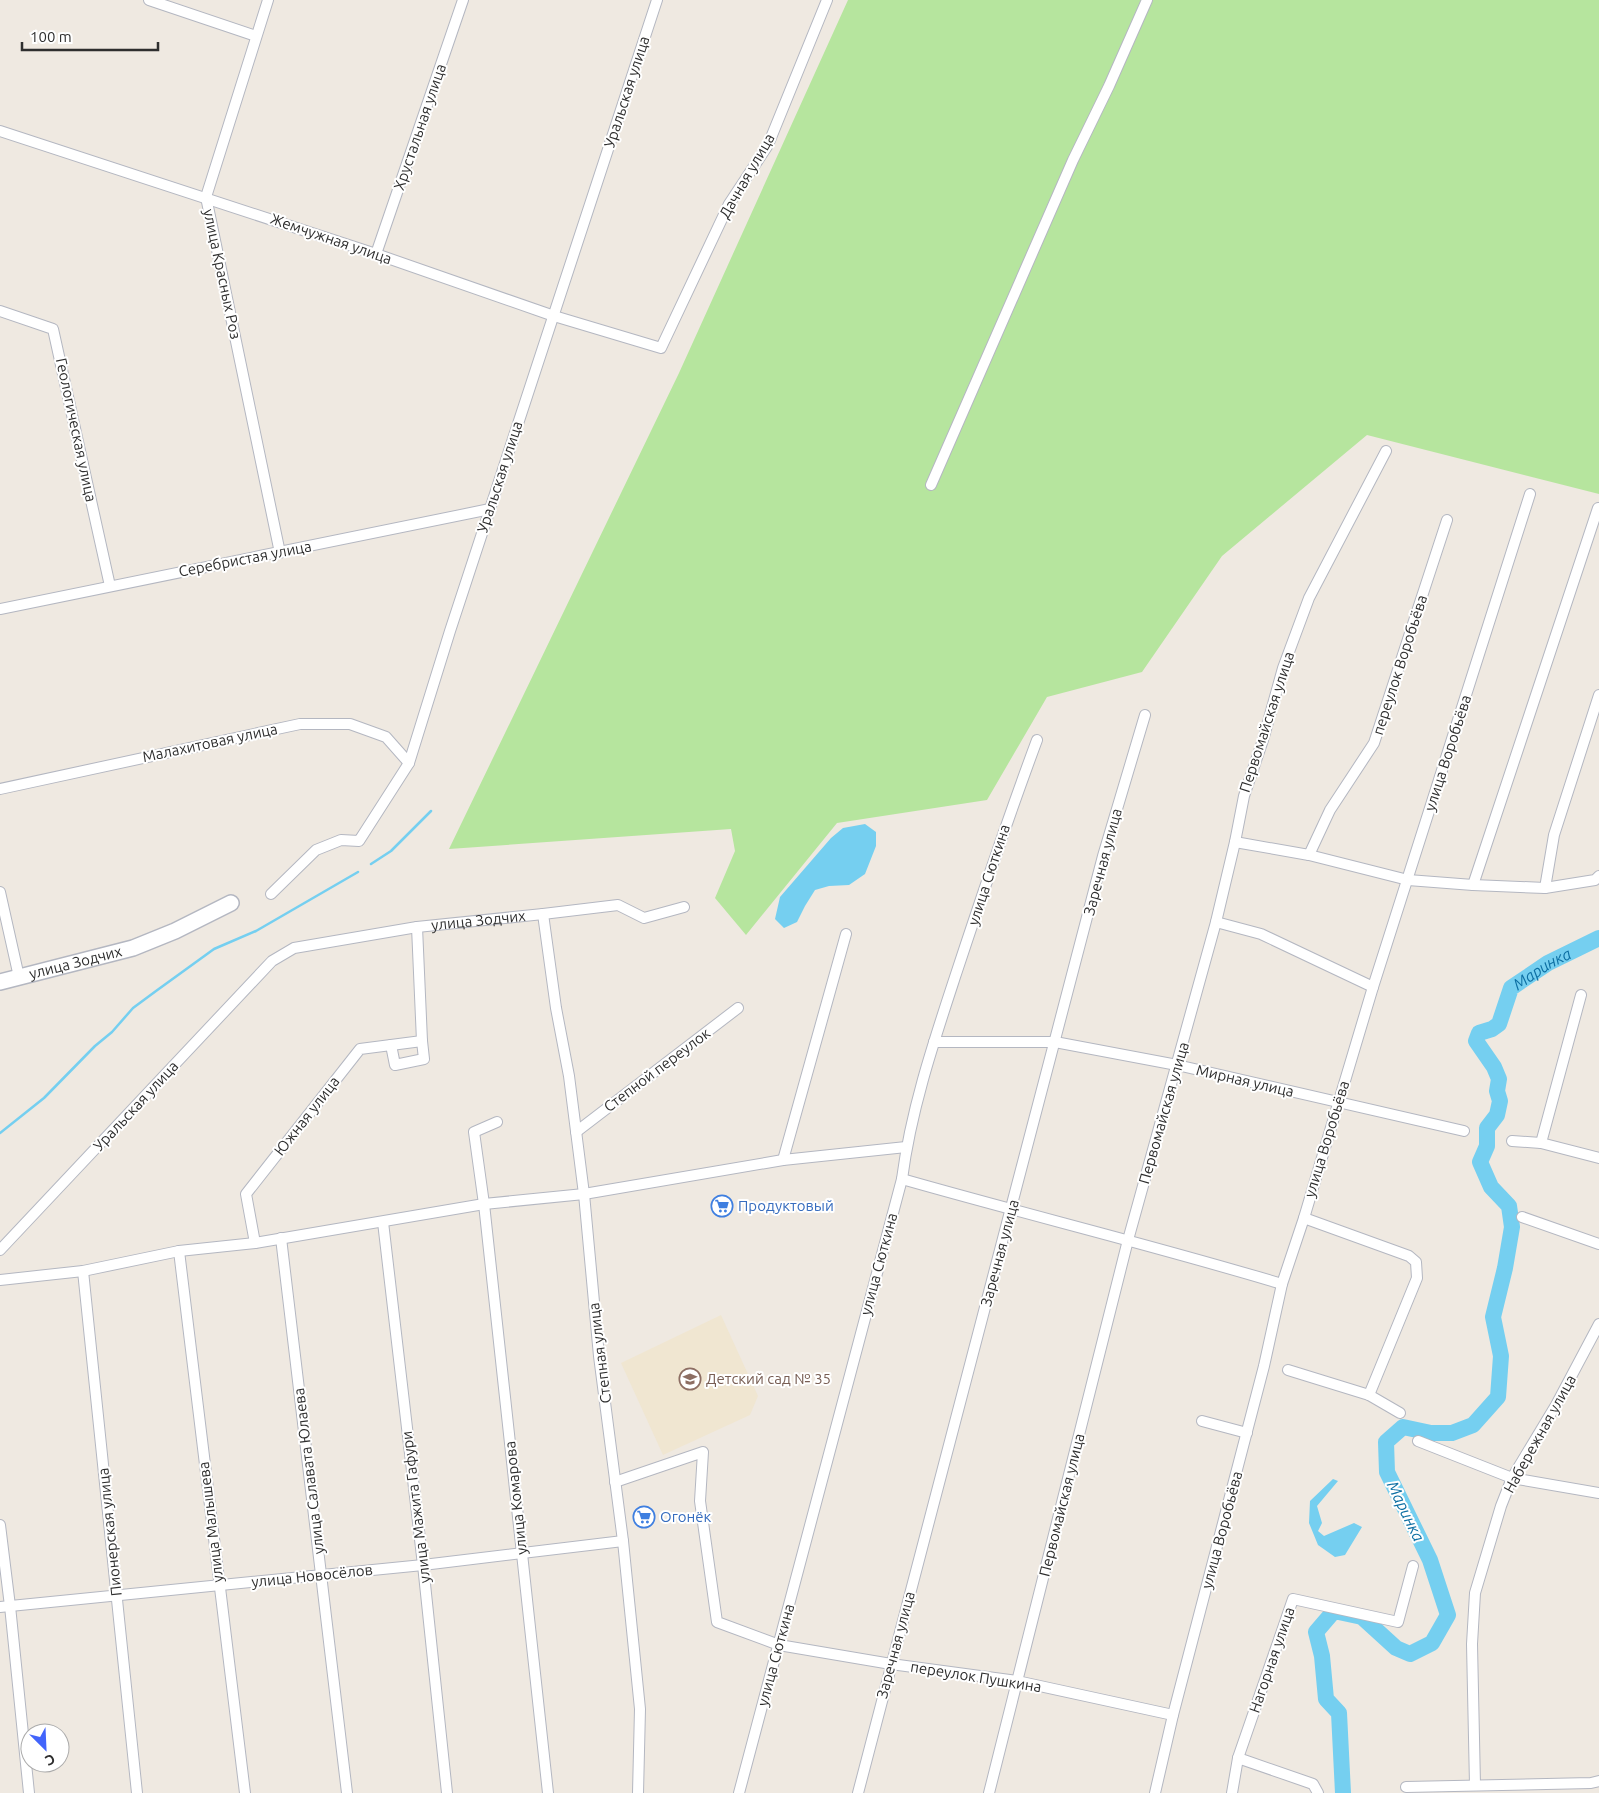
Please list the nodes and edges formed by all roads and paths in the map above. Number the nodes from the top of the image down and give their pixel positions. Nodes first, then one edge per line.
1 (149, 0) edge
2 (268, 0) edge
3 (463, 0) edge
4 (657, 0) edge
5 (827, 0) edge
6 (1147, 0) edge
7 (256, 36) junction
8 (0, 132) edge
9 (206, 197) junction
10 (376, 254) junction
11 (0, 311) edge
12 (554, 316) junction
13 (661, 348) joint
14 (1386, 451) dead end
15 (931, 484) dead end
16 (1530, 494) dead end
17 (1598, 508) edge
18 (490, 509) junction
19 (1447, 520) dead end
20 (280, 553) junction
21 (110, 586) junction
22 (0, 609) edge
23 (1599, 695) edge
24 (1145, 715) dead end
25 (1037, 740) dead end
26 (409, 763) junction
27 (0, 789) edge
28 (1235, 842) junction
29 (1309, 855) junction
30 (1599, 876) edge
31 (1408, 880) junction
32 (1473, 885) junction
33 (1545, 888) junction
34 (0, 892) edge
35 (271, 894) dead end
36 (231, 903) dead end
37 (684, 907) dead end
38 (543, 914) junction
39 (1216, 922) junction
40 (417, 927) junction
41 (846, 934) dead end
42 (272, 961) joint
43 (19, 977) junction
44 (0, 982) edge
45 (1373, 987) junction
46 (1581, 995) dead end
47 (738, 1008) dead end
48 (422, 1041) junction
49 (934, 1042) junction
50 (1055, 1042) junction
51 (391, 1045) junction
52 (1177, 1065) junction
53 (1338, 1102) junction
54 (497, 1122) dead end
55 (576, 1132) junction
56 (1464, 1132) dead end
57 (1512, 1141) dead end
58 (1540, 1143) junction
59 (906, 1147) junction
60 (1599, 1158) edge
61 (783, 1160) junction
62 (902, 1179) junction
63 (584, 1194) junction
64 (484, 1204) junction
65 (1011, 1210) junction
66 (1522, 1217) dead end
67 (1304, 1218) junction
68 (383, 1222) junction
69 (281, 1238) junction
70 (1128, 1240) junction
71 (255, 1243) junction
72 (1599, 1244) edge
73 (0, 1250) edge
74 (179, 1251) junction
75 (83, 1272) junction
76 (0, 1280) edge
77 (1282, 1284) junction
78 (1599, 1324) edge
79 (1288, 1370) dead end
80 (1369, 1395) junction
81 (1400, 1413) dead end
82 (1202, 1421) dead end
83 (1247, 1433) junction
84 (1418, 1441) dead end
85 (1512, 1478) junction
86 (615, 1482) junction
87 (1599, 1493) edge
88 (0, 1525) edge
89 (623, 1541) junction
90 (522, 1553) junction
91 (423, 1565) junction
92 (1413, 1566) dead end
93 (321, 1575) junction
94 (219, 1585) junction
95 (116, 1595) junction
96 (5, 1607) edge
97 (779, 1644) junction
98 (891, 1664) junction
99 (1018, 1681) junction
100 (1173, 1715) junction
101 (1238, 1758) junction
102 (1599, 1781) edge
103 (1475, 1785) junction
104 (1406, 1787) dead end
105 (29, 1793) edge
106 (136, 1793) edge
107 (245, 1793) edge
108 (347, 1793) edge
109 (447, 1793) edge
110 (548, 1793) edge
111 (638, 1793) edge
112 (739, 1793) edge
113 (858, 1793) edge
114 (989, 1793) edge
115 (1155, 1793) edge
116 (1232, 1793) edge
117 (1318, 1793) edge

1 - 7 street
2 - 7 street, улица Красных Роз
3 - 10 street, Хрустальная улица
4 - 12 street, Уральская улица
5 - 13 street, Дачная улица
6 - 15 street
7 - 9 street, улица Красных Роз
8 - 9 street, Жемчужная улица
9 - 10 street, Жемчужная улица
9 - 20 street, улица Красных Роз
10 - 12 street, Жемчужная улица
11 - 21 street, Геологическая улица
12 - 13 street, Жемчужная улица
12 - 18 street, Уральская улица
14 - 28 street, Первомайская улица
16 - 31 street, улица Воробьёва
17 - 32 street
18 - 20 street, Серебристая улица
18 - 26 street, Уральская улица
19 - 29 street, переулок Воробьёва
20 - 21 street, Серебристая улица
21 - 22 street, Серебристая улица
23 - 33 street
24 - 50 street, Заречная улица
25 - 49 street, улица Сюткина
26 - 27 street, Малахитовая улица
26 - 35 street, Уральская улица
28 - 29 street
28 - 39 street, Первомайская улица
29 - 31 street
30 - 33 street
31 - 32 street
31 - 45 street, улица Воробьёва
32 - 33 street
34 - 43 street
36 - 43 street, улица Зодчих
37 - 38 street, улица Зодчих
38 - 40 street, улица Зодчих
38 - 55 street, Степная улица
39 - 45 street
39 - 52 street, Первомайская улица
40 - 42 street, улица Зодчих
40 - 48 street
41 - 61 street
42 - 73 street, Уральская улица
43 - 44 street, улица Зодчих
45 - 53 street, улица Воробьёва
46 - 58 street
47 - 55 street, Степной переулок
48 - 51 street, Южная улица
48 - 51 street
49 - 50 street, Мирная улица
49 - 59 street, улица Сюткина
50 - 52 street, Мирная улица
50 - 65 street, Заречная улица
51 - 71 street, Южная улица
52 - 53 street, Мирная улица
52 - 70 street, Первомайская улица
53 - 56 street, Мирная улица
53 - 67 street, улица Воробьёва
54 - 64 street, улица Комарова
55 - 63 street, Степная улица
57 - 58 street
58 - 60 street
59 - 61 street
59 - 62 street, улица Сюткина
61 - 63 street
62 - 65 street
62 - 97 street, улица Сюткина
63 - 64 street
63 - 86 street, Степная улица
64 - 68 street
64 - 90 street, улица Комарова
65 - 70 street
65 - 98 street, Заречная улица
66 - 72 street
67 - 77 street, улица Воробьёва
67 - 80 street
68 - 69 street
68 - 91 street, улица Мажита Гафури
69 - 71 street
69 - 93 street, улица Салавата Юлаева
70 - 77 street
70 - 99 street, Первомайская улица
71 - 74 street
74 - 75 street
74 - 94 street, улица Малышева
75 - 76 street
75 - 95 street, Пионерская улица
77 - 83 street, улица Воробьёва
78 - 85 street, Набережная улица
79 - 80 street
80 - 81 street
82 - 83 street
83 - 100 street, улица Воробьёва
84 - 85 street
85 - 87 street
85 - 103 street, Набережная улица
86 - 89 street, Степная улица
86 - 97 street, переулок Пушкина
88 - 96 street
89 - 90 street, улица Новосёлов
89 - 111 street, Степная улица
90 - 91 street, улица Новосёлов
90 - 110 street, улица Комарова
91 - 93 street, улица Новосёлов
91 - 109 street, улица Мажита Гафури
92 - 101 street, Нагорная улица
93 - 94 street, улица Новосёлов
93 - 108 street, улица Салавата Юлаева
94 - 95 street, улица Новосёлов
94 - 107 street, улица Малышева
95 - 96 street, улица Новосёлов
95 - 106 street, Пионерская улица
96 - 105 street
97 - 98 street, переулок Пушкина
97 - 112 street, улица Сюткина
98 - 99 street, переулок Пушкина
98 - 113 street, Заречная улица
99 - 100 street, переулок Пушкина
99 - 114 street, Первомайская улица
100 - 115 street, улица Воробьёва
101 - 116 street, Нагорная улица
101 - 117 street
102 - 103 street
103 - 104 street

